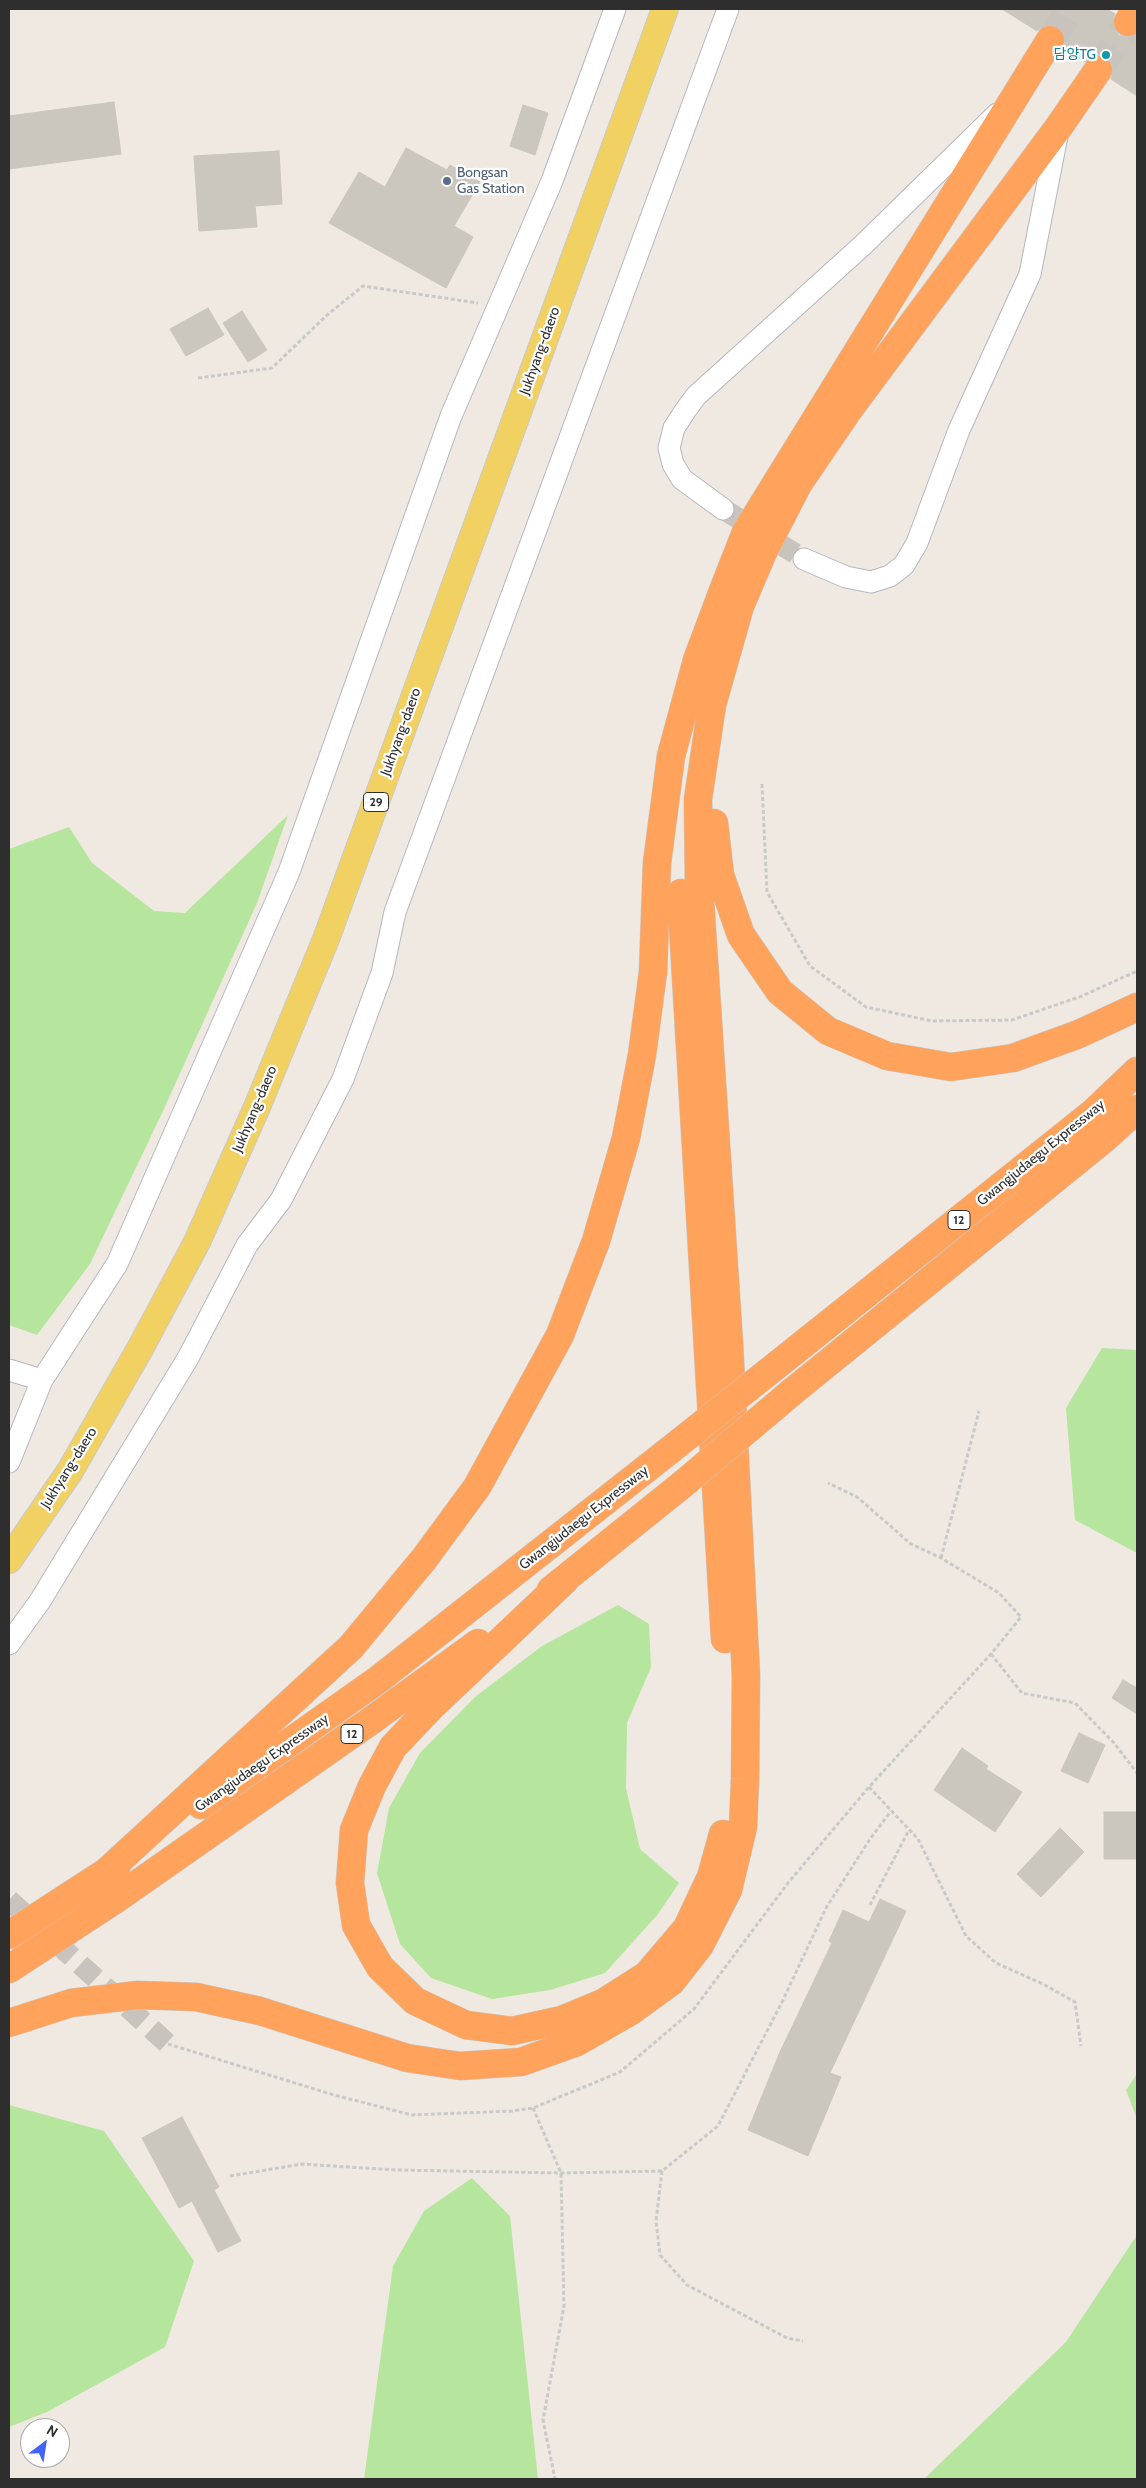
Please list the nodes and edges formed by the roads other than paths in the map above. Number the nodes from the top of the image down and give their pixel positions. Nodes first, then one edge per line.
1 (615, 9) edge
2 (665, 9) edge
3 (728, 9) edge
4 (1050, 40) tunnel mouth
5 (1098, 70) tunnel mouth
6 (1017, 94) junction
7 (1058, 128) junction
8 (723, 509) tunnel mouth
9 (804, 559) tunnel mouth
10 (700, 704) junction
11 (1137, 1007) edge
12 (1137, 1071) edge
13 (1137, 1110) edge
14 (9, 1370) edge
15 (42, 1380) junction
16 (9, 1462) edge
17 (9, 1560) edge
18 (565, 1580) junction
19 (9, 1644) edge
20 (103, 1875) junction
21 (9, 1935) edge
22 (9, 1969) edge
23 (9, 2023) edge

1 - 15 street
2 - 17 main road, Jukhyang-daero / 29
3 - 19 street
4 - 6 highway
5 - 7 highway
6 - 8 street
6 - 10 highway
7 - 9 street
7 - 10 highway
10 - 11 highway
10 - 18 highway
10 - 20 highway
10 - 23 highway
12 - 20 highway, Gwangjudaegu Expressway / 12, bridge
13 - 18 highway, Gwangjudaegu Expressway / 12, bridge
14 - 15 street
15 - 16 street
18 - 22 highway, Gwangjudaegu Expressway / 12
20 - 21 highway, Gwangjudaegu Expressway / 12

